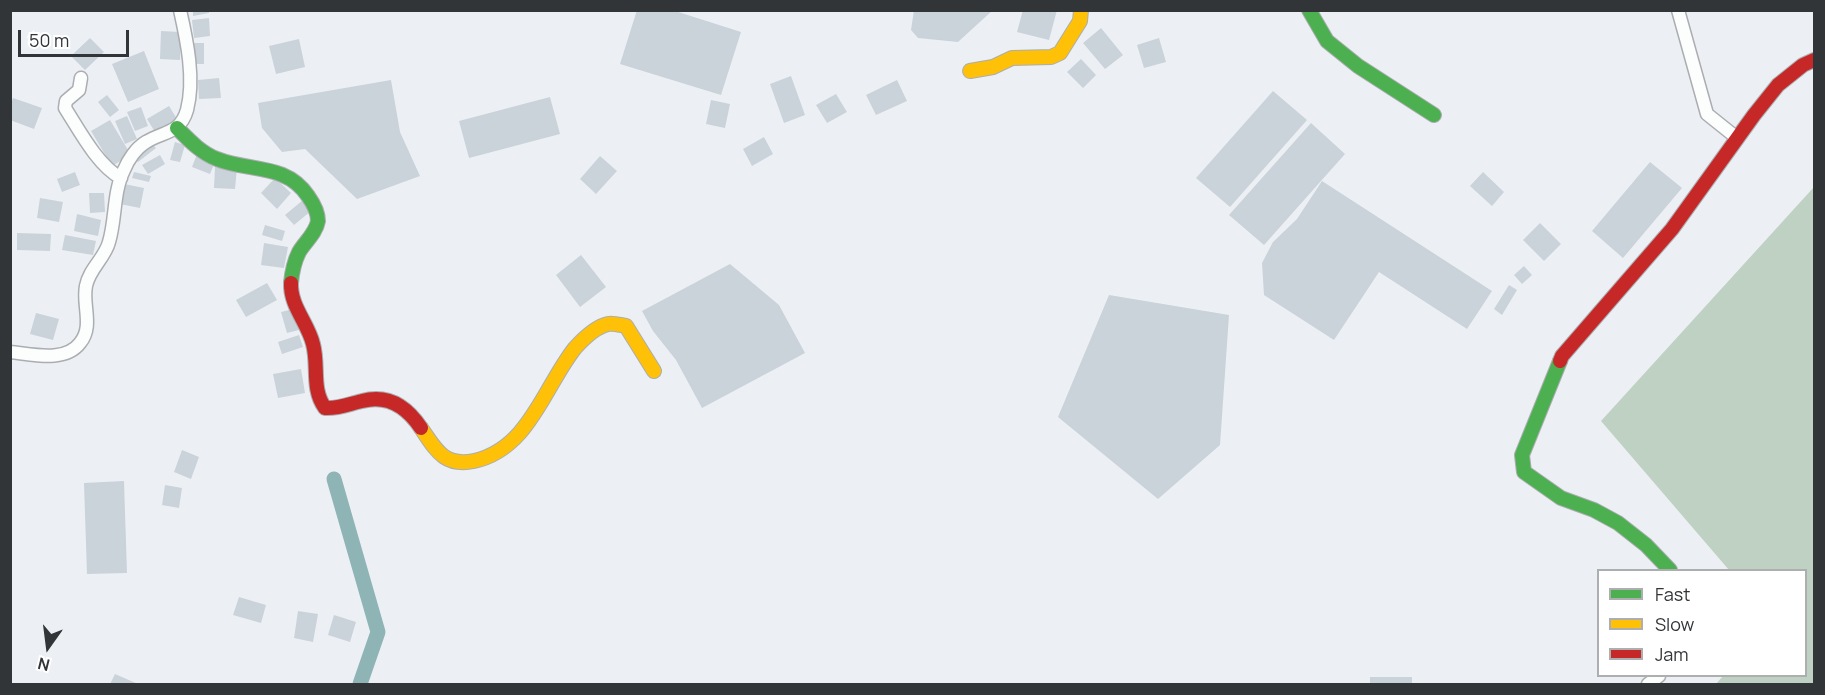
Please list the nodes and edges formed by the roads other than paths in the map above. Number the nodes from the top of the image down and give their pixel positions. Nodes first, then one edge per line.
1 (180, 10) edge
2 (1081, 10) edge
3 (1309, 10) edge
4 (1678, 10) edge
5 (1815, 60) edge
6 (970, 71) dead end
7 (81, 78) dead end
8 (1434, 115) dead end
9 (177, 128) junction
10 (1737, 138) junction
11 (121, 178) junction
12 (10, 352) edge
13 (654, 371) dead end
14 (1669, 569) edge

1 - 9 street
2 - 6 street
3 - 8 street
4 - 10 street
5 - 10 street
7 - 11 street
9 - 11 street
9 - 13 street
10 - 14 street
11 - 12 street

